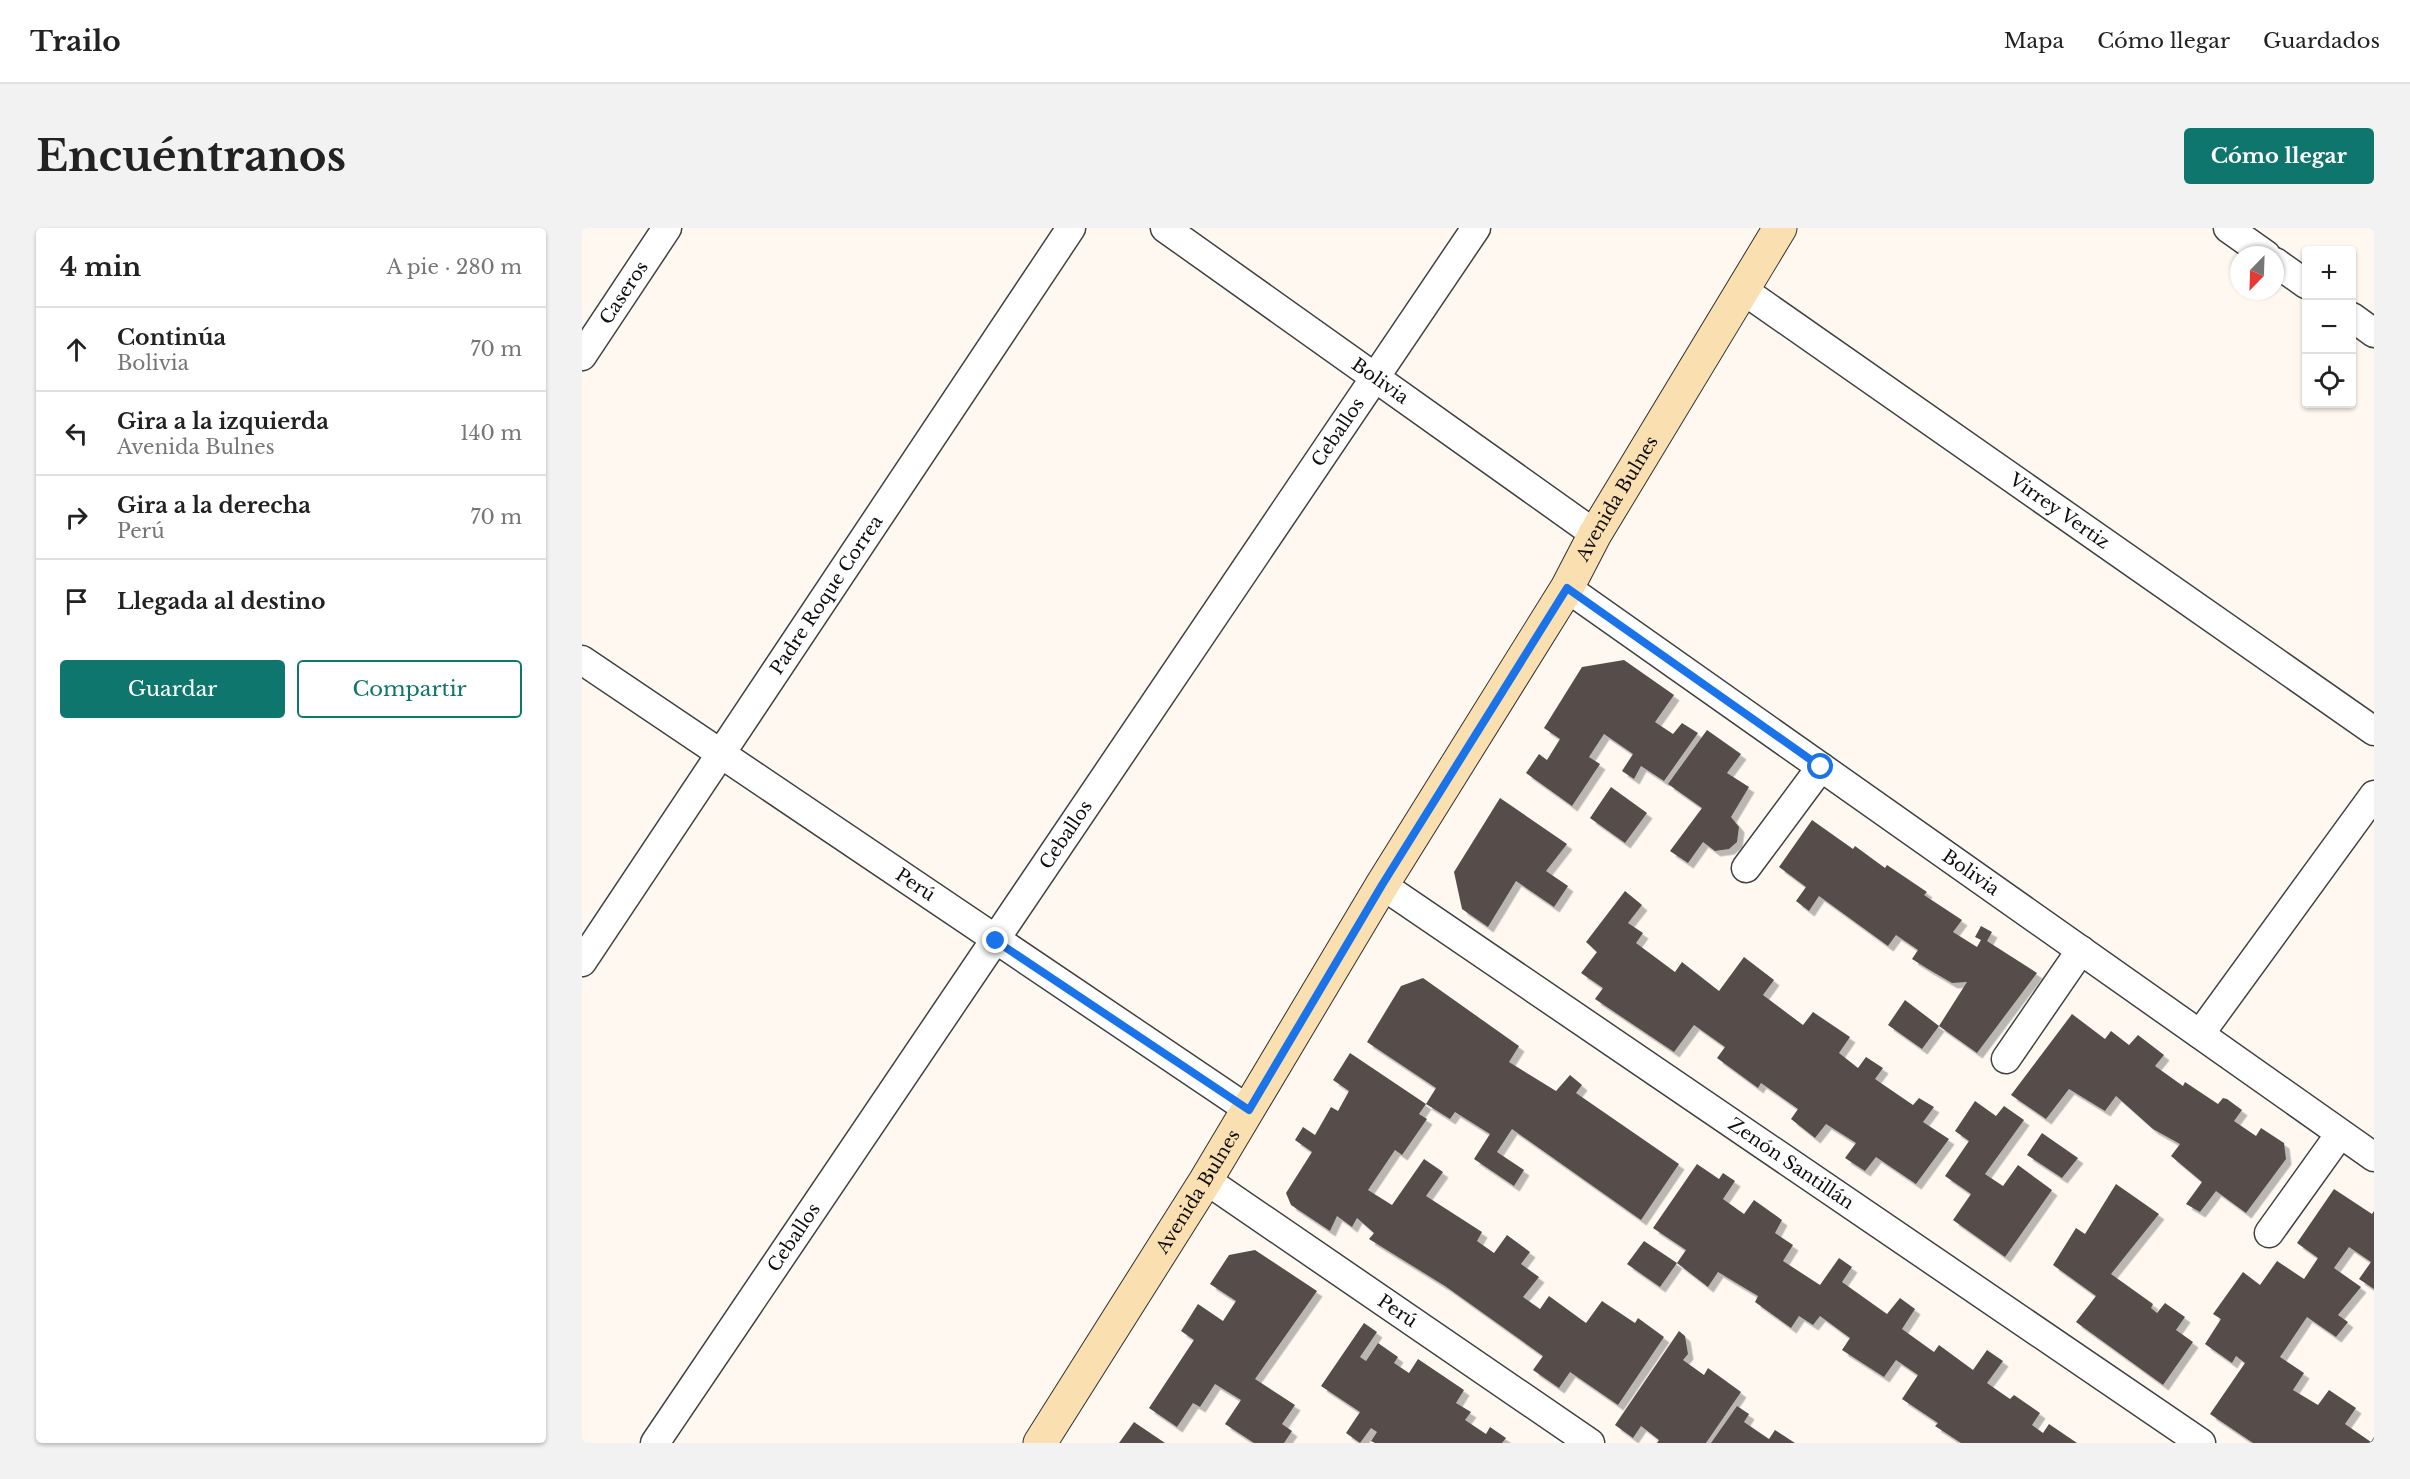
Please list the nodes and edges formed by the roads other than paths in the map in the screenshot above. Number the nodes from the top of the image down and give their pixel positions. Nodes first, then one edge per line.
1 (667, 228) edge
2 (1071, 228) edge
3 (1165, 228) edge
4 (1476, 228) edge
5 (1780, 228) edge
6 (2228, 228) edge
7 (2253, 246) edge
8 (2284, 268) edge
9 (2302, 281) edge
10 (1743, 290) junction
11 (2356, 320) edge
12 (2374, 333) edge
13 (582, 356) edge
14 (1376, 376) junction
15 (1595, 534) junction
16 (1567, 588) junction
17 (582, 660) edge
18 (2369, 719) edge
19 (720, 754) junction
20 (1821, 767) junction
21 (2374, 795) edge
22 (1746, 868) dead end
23 (1382, 885) junction
24 (996, 941) junction
25 (2081, 951) junction
26 (582, 962) edge
27 (2200, 1034) junction
28 (2006, 1059) dead end
29 (1249, 1110) junction
30 (2340, 1134) junction
31 (2374, 1157) edge
32 (1206, 1180) junction
33 (2269, 1233) dead end
34 (655, 1443) edge
35 (1040, 1443) edge
36 (1590, 1443) edge
37 (2201, 1443) edge

1 - 13 street, Caseros
2 - 19 street, Padre Roque Correa
3 - 14 street, Bolivia
4 - 14 street, Ceballos
5 - 10 street, Avenida Bulnes
6 - 7 street
8 - 9 street
10 - 15 street, Avenida Bulnes
10 - 18 street, Virrey Vertiz
11 - 12 street
14 - 15 street, Bolivia
14 - 24 street, Ceballos
15 - 16 street, Avenida Bulnes
16 - 20 street, Bolivia
16 - 23 street, Avenida Bulnes
17 - 19 street, Perú
19 - 24 street, Perú
19 - 26 street, Padre Roque Correa
20 - 22 street
20 - 25 street, Bolivia
21 - 27 street
23 - 29 street, Avenida Bulnes
23 - 37 street, Zenón Santillán
24 - 29 street, Perú
24 - 34 street, Ceballos
25 - 27 street, Bolivia
25 - 28 street
27 - 30 street, Bolivia
29 - 32 street, Avenida Bulnes
30 - 31 street, Bolivia
30 - 33 street
32 - 35 street, Avenida Bulnes
32 - 36 street, Perú

